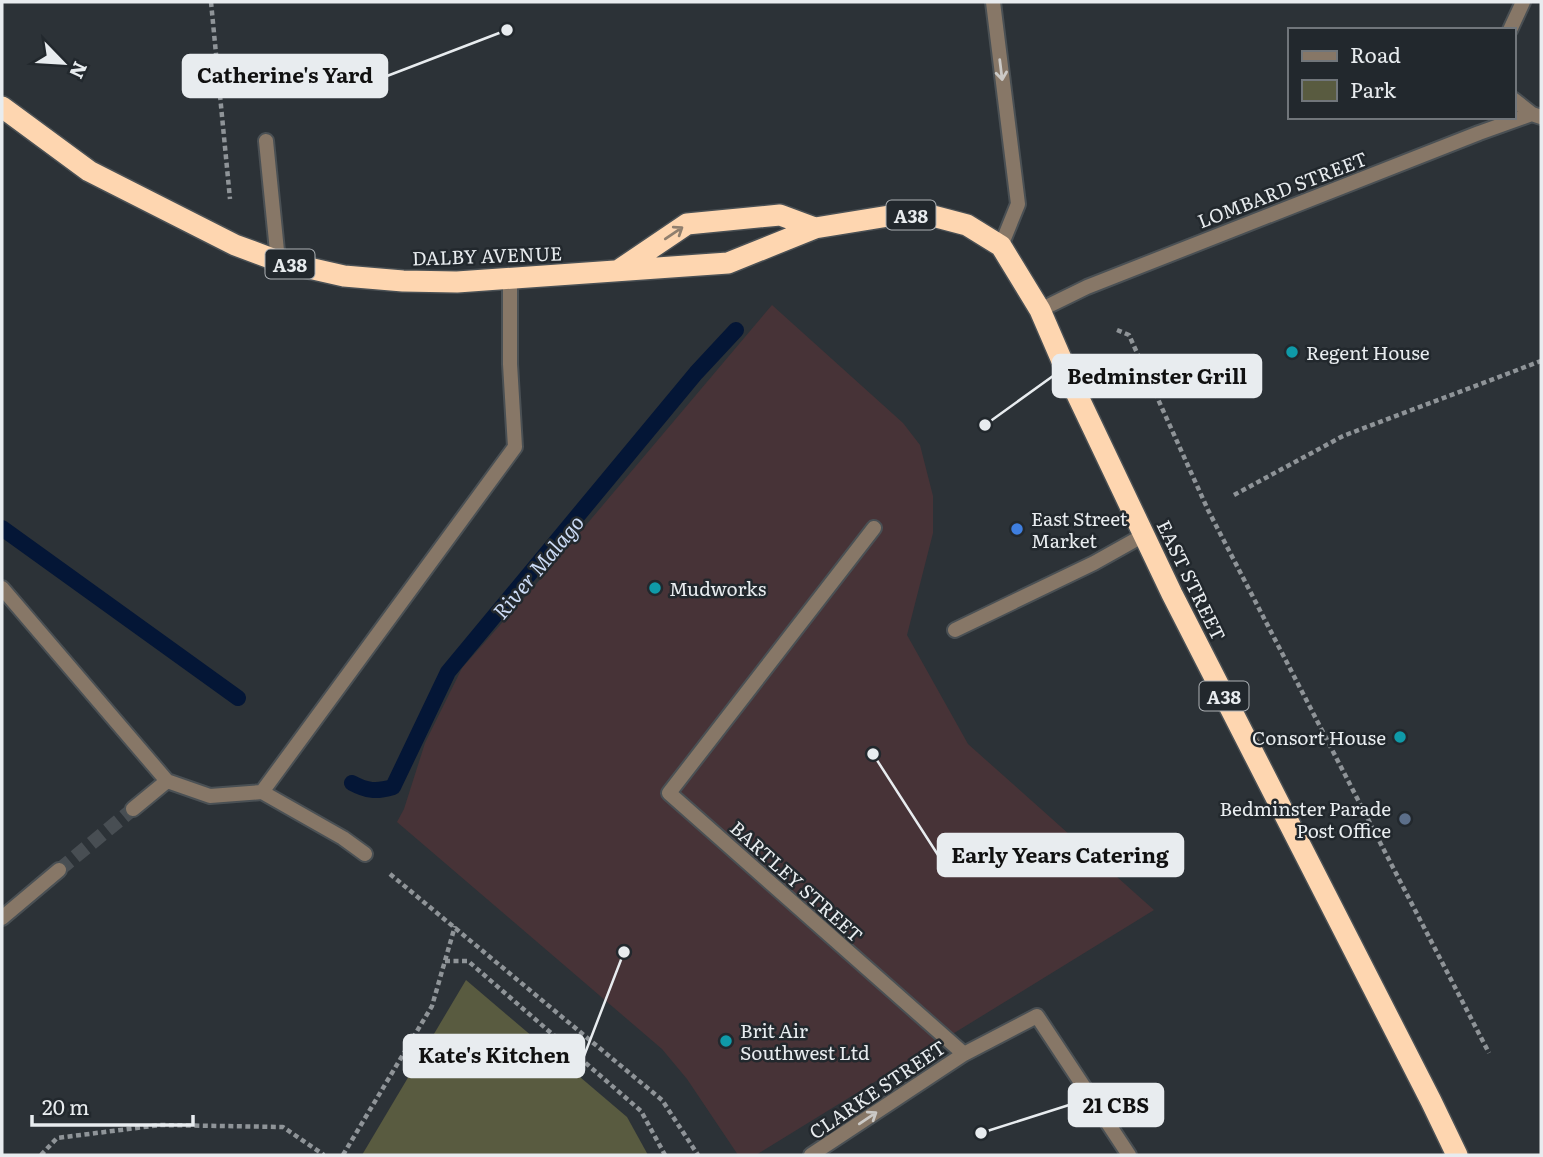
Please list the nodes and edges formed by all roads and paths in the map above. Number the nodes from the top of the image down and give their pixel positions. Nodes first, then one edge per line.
1 (211, 2) edge
2 (993, 2) edge
3 (1522, 2) edge
4 (1511, 28) edge
5 (1515, 100) edge
6 (2, 107) edge
7 (1537, 115) edge
8 (266, 141) dead end
9 (815, 228) junction
10 (235, 245) junction
11 (1001, 246) junction
12 (278, 261) junction
13 (617, 271) junction
14 (510, 279) junction
15 (1040, 310) junction
16 (1117, 330) dead end
17 (1541, 361) edge
18 (1234, 495) dead end
19 (874, 528) dead end
20 (1144, 535) junction
21 (2, 588) edge
22 (955, 630) dead end
23 (167, 781) junction
24 (262, 792) junction
25 (133, 808) tunnel mouth
26 (365, 854) joint
27 (59, 870) tunnel mouth
28 (2, 918) edge
29 (455, 926) junction
30 (445, 961) junction
31 (1489, 1053) dead end
32 (964, 1054) junction
33 (41, 1155) edge
34 (324, 1155) edge
35 (343, 1155) edge
36 (665, 1155) edge
37 (698, 1155) edge
38 (811, 1155) edge
39 (1129, 1155) edge
40 (1457, 1155) edge

1 - 10 path
2 -> 11 street
3 - 4 street
5 - 7 street
6 - 10 highway, DALBY AVENUE / A38
7 - 15 street, LOMBARD STREET
8 - 12 street
9 - 11 highway, DALBY AVENUE / A38
9 - 13 highway, DALBY AVENUE / A38
13 -> 9 highway
10 - 12 highway, DALBY AVENUE / A38
11 - 15 highway, EAST STREET / A38
12 - 14 highway, DALBY AVENUE / A38
13 - 14 highway, DALBY AVENUE / A38
14 - 24 street
15 - 20 highway, EAST STREET / A38
16 - 31 path
17 - 18 path
19 - 32 street, BARTLEY STREET
20 - 22 street
20 - 40 highway, EAST STREET / A38
21 - 23 street
23 - 24 street
23 - 25 street
24 - 26 street
26 - 29 path
27 - 28 street
29 - 30 path
29 - 37 path
30 - 35 path
30 - 36 path
38 -> 32 street, CLARKE STREET
32 - 39 street
33 - 34 path

